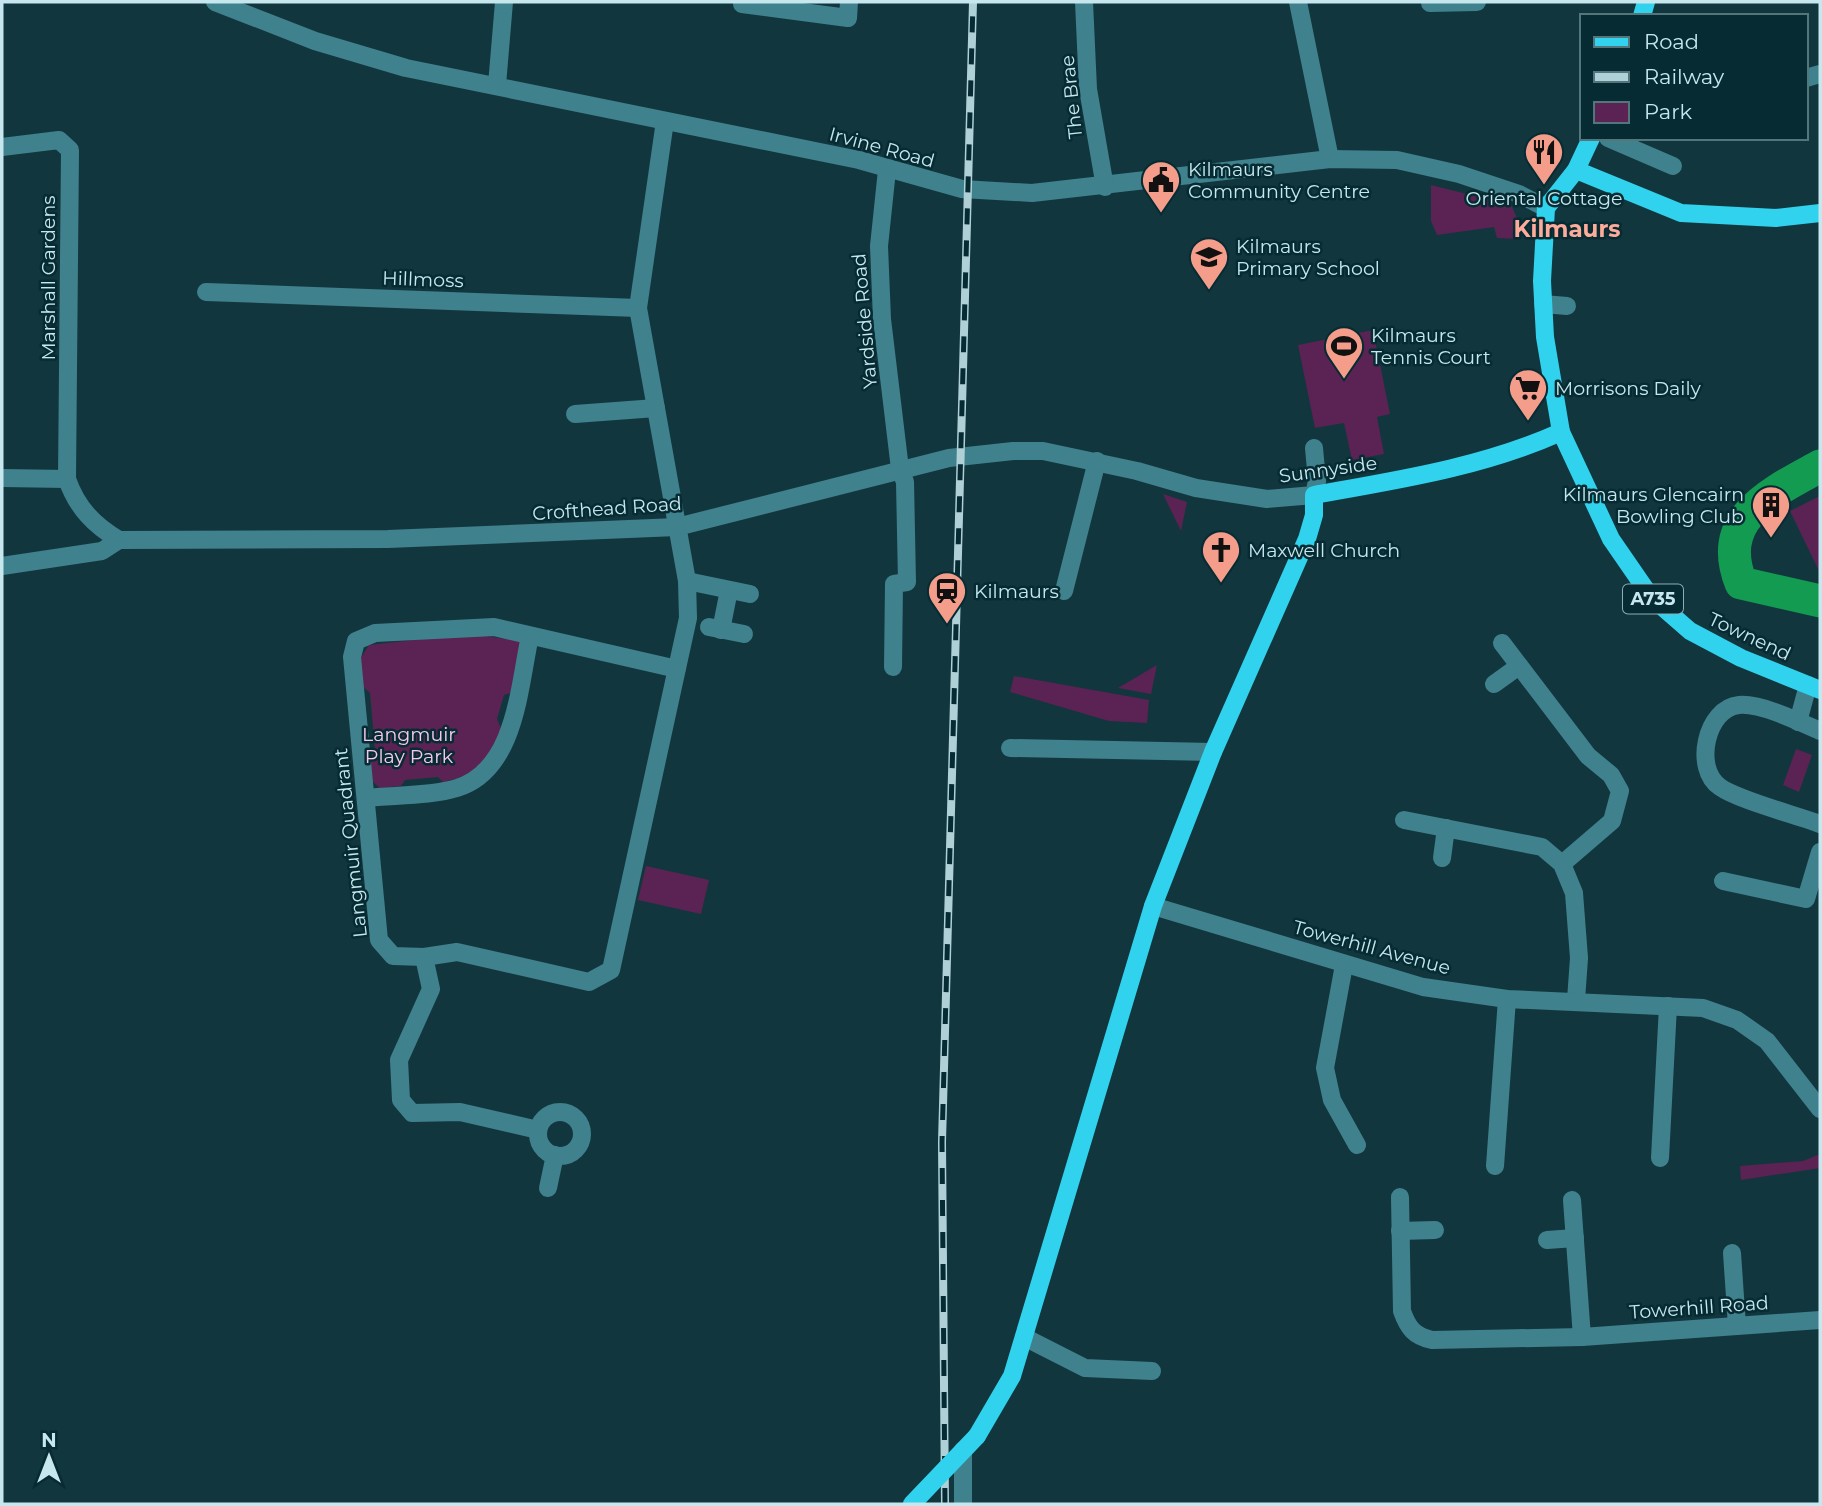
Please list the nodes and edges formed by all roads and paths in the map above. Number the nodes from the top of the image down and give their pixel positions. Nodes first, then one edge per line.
1 (215, 2) edge
2 (504, 2) edge
3 (849, 2) edge
4 (1084, 2) edge
5 (1298, 2) edge
6 (1477, 2) edge
7 (1430, 3) edge
8 (742, 4) dead end
9 (496, 85) junction
10 (665, 121) junction
11 (1590, 140) edge
12 (1613, 140) edge
13 (2, 147) edge
14 (1330, 159) junction
15 (1673, 166) dead end
16 (887, 170) junction
17 (1576, 170) junction
18 (1105, 187) junction
19 (1546, 208) junction
20 (1820, 213) edge
21 (206, 292) dead end
22 (1543, 304) junction
23 (1567, 306) dead end
24 (638, 308) junction
25 (656, 408) junction
26 (575, 414) dead end
27 (1561, 432) junction
28 (1314, 448) dead end
29 (1097, 461) junction
30 (900, 469) junction
31 (2, 478) edge
32 (67, 479) junction
33 (1314, 495) junction
34 (677, 527) junction
35 (119, 540) junction
36 (2, 566) edge
37 (687, 581) junction
38 (729, 590) junction
39 (1064, 591) dead end
40 (750, 594) dead end
41 (744, 635) dead end
42 (530, 636) junction
43 (1502, 643) dead end
44 (1519, 666) junction
45 (893, 667) dead end
46 (677, 669) junction
47 (1494, 684) dead end
48 (1814, 688) edge
49 (1798, 722) junction
50 (1820, 731) edge
51 (1010, 748) dead end
52 (1213, 752) junction
53 (366, 798) junction
54 (1404, 820) dead end
55 (1820, 824) edge
56 (1446, 828) junction
57 (1820, 852) edge
58 (1442, 858) dead end
59 (1562, 864) junction
60 (1723, 881) dead end
61 (1153, 906) junction
62 (424, 957) junction
63 (1344, 965) junction
64 (1507, 999) junction
65 (1576, 1000) junction
66 (1668, 1006) junction
67 (1820, 1109) edge
68 (538, 1130) junction
69 (1357, 1145) dead end
70 (555, 1155) junction
71 (1660, 1158) dead end
72 (1495, 1166) dead end
73 (548, 1188) dead end
74 (1400, 1197) dead end
75 (1572, 1200) dead end
76 (1435, 1230) dead end
77 (1400, 1231) junction
78 (1575, 1238) junction
79 (1547, 1240) dead end
80 (1732, 1252) dead end
81 (1820, 1320) edge
82 (1737, 1326) junction
83 (1024, 1337) junction
84 (1581, 1337) junction
85 (1152, 1371) dead end
86 (963, 1450) junction
87 (912, 1504) edge
88 (962, 1504) edge

1 - 9 street, Irvine Road
2 - 9 street
3 - 8 street
4 - 18 street, The Brae
5 - 14 street
6 - 7 street
9 - 10 street, Irvine Road
10 - 16 street, Irvine Road
10 - 24 street
11 - 17 main road
12 - 15 street
13 - 32 street, Marshall Gardens
14 - 18 street, Irvine Road
14 - 19 street, Irvine Road
16 - 18 street, Irvine Road
16 - 30 street, Yardside Road
17 - 19 main road
17 - 20 main road
19 - 22 main road, A735
21 - 24 street, Hillmoss
22 - 23 street
22 - 27 main road, A735
24 - 25 street
25 - 26 street
25 - 34 street
27 - 33 main road, Sunnyside
27 - 48 main road, Townend / A735
28 - 33 street
29 - 30 street, Crofthead Road
29 - 33 street, Sunnyside
29 - 39 street
30 - 34 street, Crofthead Road
30 - 45 street, Yardside Road
31 - 32 street
32 - 35 street, Marshall Gardens
33 - 52 main road
34 - 35 street, Crofthead Road
34 - 37 street, Langmuir Quadrant
35 - 36 street
37 - 38 street
37 - 46 street, Langmuir Quadrant
38 - 40 street
38 - 41 street
42 - 46 street, Langmuir Quadrant
42 - 53 street
42 - 53 street, Langmuir Quadrant
43 - 44 street
44 - 47 street
44 - 59 street
46 - 62 street, Langmuir Quadrant
48 - 49 street
49 - 50 street
49 - 55 street
51 - 52 street
52 - 61 main road
53 - 62 street, Langmuir Quadrant
54 - 56 street
56 - 58 street
56 - 59 street
57 - 60 street
59 - 65 street
61 - 63 street, Towerhill Avenue
61 - 83 main road
62 - 68 street
63 - 64 street, Towerhill Avenue
63 - 69 street
64 - 65 street, Towerhill Avenue
64 - 72 street
65 - 66 street, Towerhill Avenue
66 - 67 street
66 - 71 street
68 - 70 street
68 - 70 street
70 - 73 street
74 - 77 street, Towerhill Road
75 - 78 street
76 - 77 street
77 - 84 street, Towerhill Road
78 - 79 street
78 - 84 street
80 - 82 street
81 - 82 street, Towerhill Road
82 - 84 street, Towerhill Road
83 - 85 street
83 - 86 main road, bridge
86 - 87 main road, bridge
86 - 88 street

